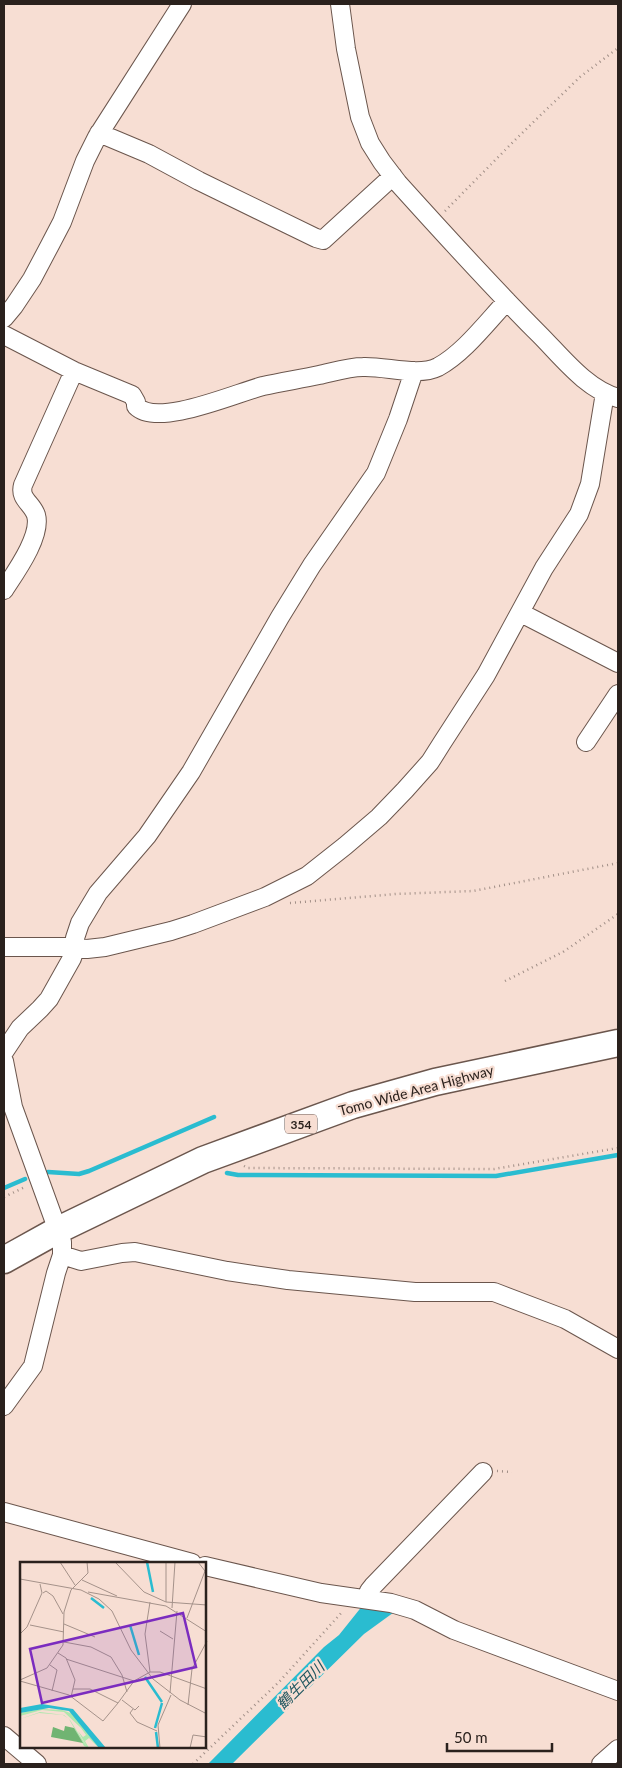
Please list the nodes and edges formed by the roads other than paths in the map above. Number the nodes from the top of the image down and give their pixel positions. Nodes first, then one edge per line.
1 (182, 4) edge
2 (340, 4) edge
3 (100, 133) junction
4 (393, 176) junction
5 (507, 302) junction
6 (4, 318) edge
7 (4, 335) edge
8 (74, 371) junction
9 (414, 371) junction
10 (612, 396) edge
11 (4, 590) edge
12 (521, 612) junction
13 (618, 662) edge
14 (618, 694) edge
15 (586, 742) dead end
16 (4, 947) edge
17 (75, 949) junction
18 (618, 1043) edge
19 (4, 1052) edge
20 (4, 1062) edge
21 (8, 1099) edge
22 (60, 1242) junction
23 (4, 1260) edge
24 (618, 1349) edge
25 (4, 1406) edge
26 (483, 1472) dead end
27 (4, 1512) edge
28 (188, 1562) edge
29 (206, 1566) edge
30 (360, 1599) junction
31 (618, 1691) edge
32 (4, 1736) edge
33 (618, 1749) edge
34 (37, 1764) edge
35 (601, 1764) edge

1 - 3 street
2 - 4 street
3 - 4 street
3 - 6 street
4 - 5 street
5 - 9 street
5 - 10 street
7 - 8 street
8 - 9 street
8 - 11 street
9 - 17 street
10 - 12 street
12 - 13 street
12 - 17 street
14 - 15 street
16 - 17 street
17 - 19 street
18 - 22 highway, Tomo Wide Area Highway / 354
20 - 21 street
21 - 22 street
22 - 23 highway, Tomo Wide Area Highway / 354
22 - 24 street
22 - 25 street
26 - 30 street
27 - 28 street
29 - 30 street
30 - 31 street
32 - 34 street
33 - 35 street

